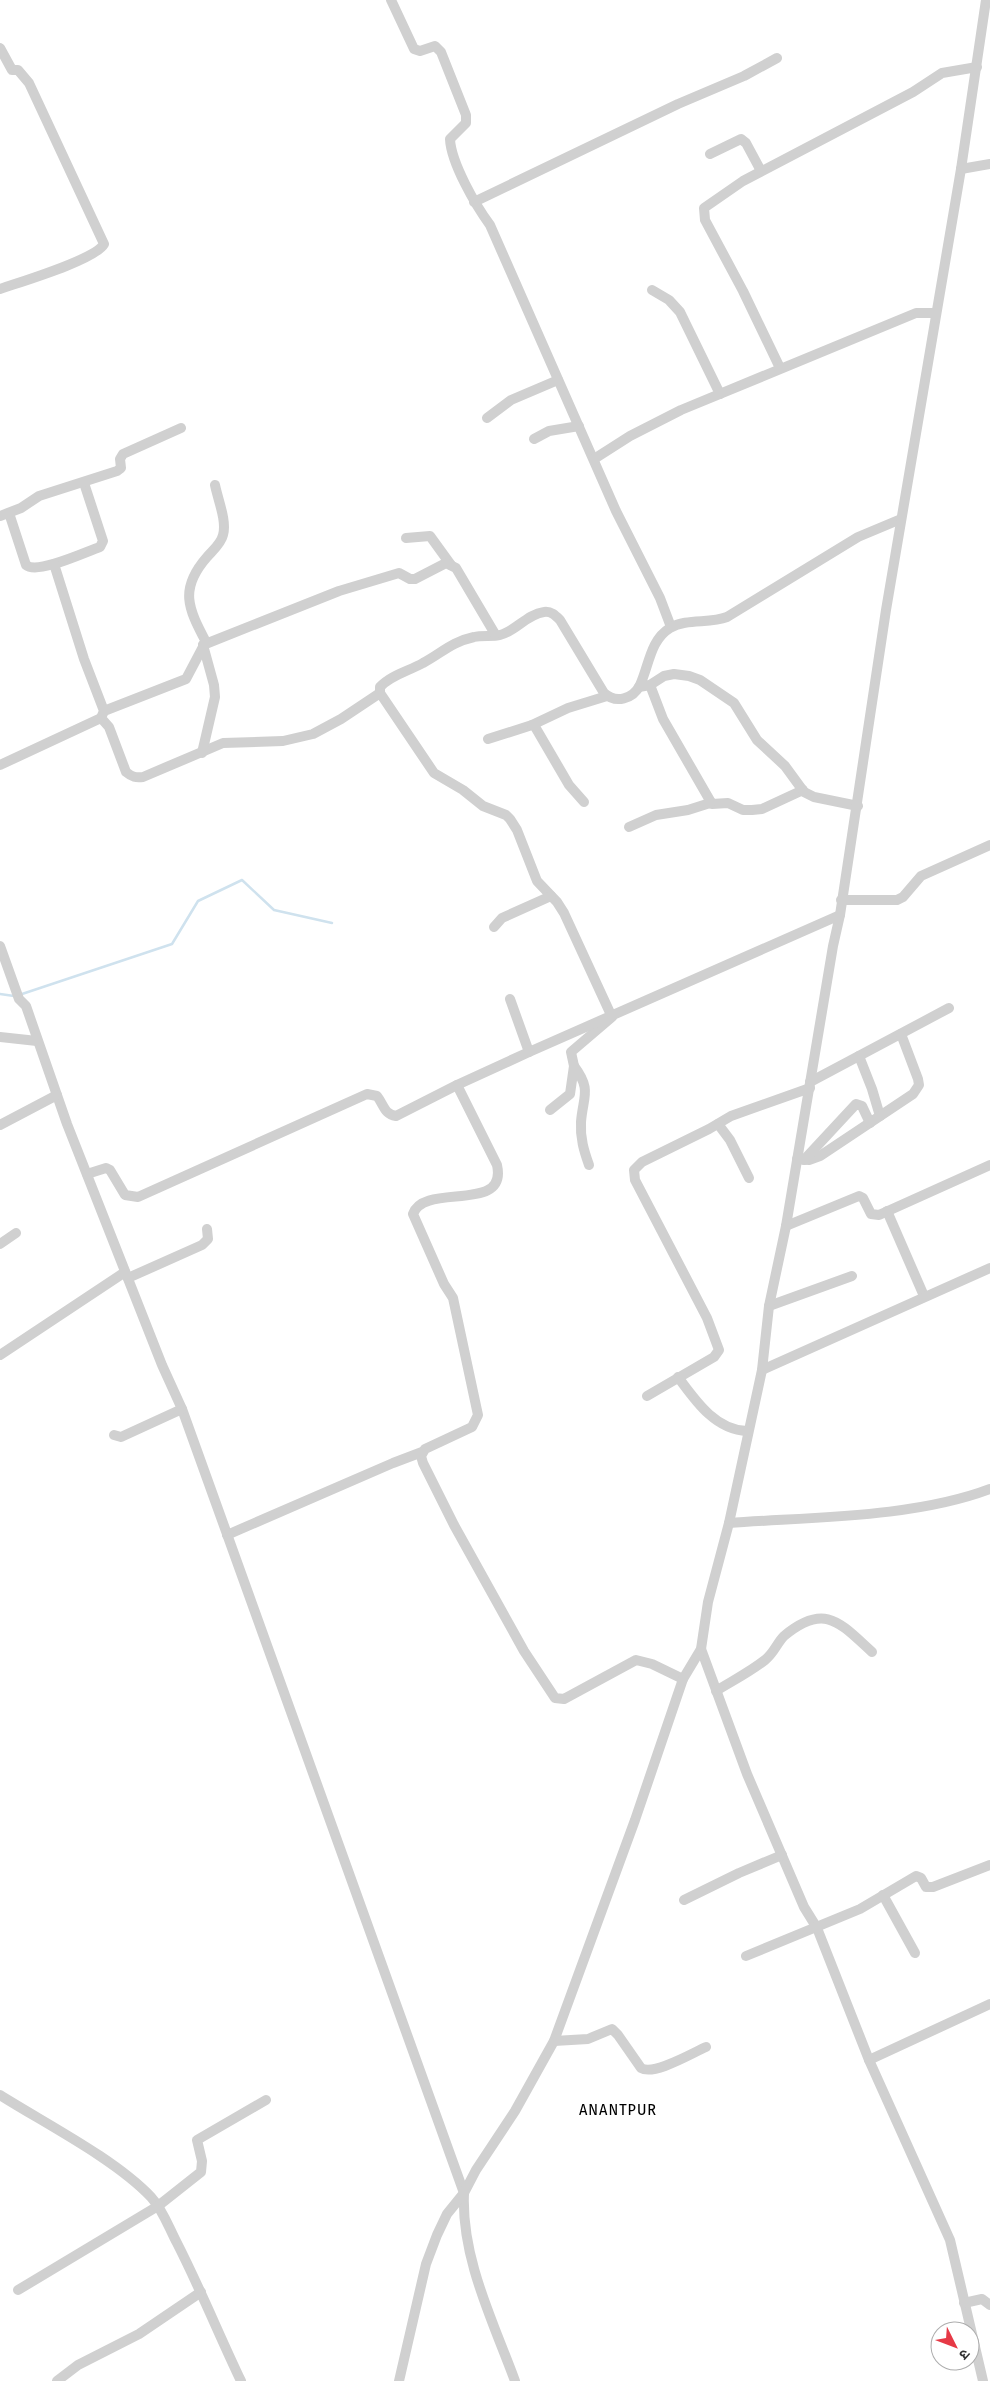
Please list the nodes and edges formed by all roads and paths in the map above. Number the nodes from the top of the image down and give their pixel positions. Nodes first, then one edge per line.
1 (391, 0) edge
2 (984, 0) edge
3 (986, 25) edge
4 (0, 48) edge
5 (777, 58) dead end
6 (977, 67) junction
7 (710, 154) dead end
8 (990, 164) edge
9 (961, 170) junction
10 (761, 171) junction
11 (474, 202) junction
12 (0, 289) edge
13 (652, 290) dead end
14 (936, 313) junction
15 (780, 368) junction
16 (558, 380) junction
17 (720, 394) junction
18 (487, 418) dead end
19 (579, 426) junction
20 (181, 428) dead end
21 (534, 439) dead end
22 (594, 459) junction
23 (84, 483) junction
24 (216, 485) dead end
25 (4, 515) edge
26 (901, 519) junction
27 (406, 538) dead end
28 (54, 564) junction
29 (451, 565) junction
30 (672, 627) junction
31 (495, 634) junction
32 (204, 644) junction
33 (650, 685) junction
34 (639, 687) junction
35 (380, 693) junction
36 (607, 696) junction
37 (102, 715) junction
38 (532, 725) junction
39 (488, 740) dead end
40 (202, 753) junction
41 (0, 765) edge
42 (802, 790) junction
43 (584, 802) dead end
44 (710, 803) junction
45 (858, 806) junction
46 (629, 827) dead end
47 (990, 845) edge
48 (551, 896) junction
49 (841, 900) junction
50 (840, 915) junction
51 (494, 927) dead end
52 (0, 946) edge
53 (510, 999) dead end
54 (949, 1008) dead end
55 (612, 1017) junction
56 (901, 1034) junction
57 (0, 1037) edge
58 (37, 1041) junction
59 (528, 1052) junction
60 (859, 1056) junction
61 (574, 1066) junction
62 (456, 1085) junction
63 (810, 1085) junction
64 (57, 1095) junction
65 (550, 1110) dead end
66 (880, 1116) junction
67 (870, 1122) junction
68 (0, 1124) edge
69 (718, 1124) junction
70 (800, 1160) junction
71 (589, 1165) dead end
72 (990, 1165) edge
73 (87, 1174) junction
74 (749, 1178) dead end
75 (887, 1211) junction
76 (786, 1226) junction
77 (208, 1229) dead end
78 (16, 1233) dead end
79 (0, 1244) edge
80 (990, 1268) edge
81 (126, 1275) junction
82 (852, 1276) dead end
83 (924, 1296) junction
84 (769, 1306) junction
85 (0, 1354) edge
86 (762, 1370) junction
87 (678, 1377) junction
88 (647, 1396) dead end
89 (182, 1409) junction
90 (747, 1431) junction
91 (114, 1435) dead end
92 (422, 1452) junction
93 (990, 1489) edge
94 (729, 1523) junction
95 (227, 1535) junction
96 (700, 1649) junction
97 (872, 1652) dead end
98 (684, 1680) junction
99 (716, 1691) junction
100 (782, 1856) junction
101 (990, 1865) edge
102 (884, 1895) junction
103 (684, 1900) dead end
104 (816, 1928) junction
105 (915, 1953) dead end
106 (746, 1956) dead end
107 (990, 2004) edge
108 (554, 2040) junction
109 (706, 2047) dead end
110 (870, 2060) junction
111 (0, 2095) edge
112 (266, 2100) dead end
113 (464, 2193) junction
114 (158, 2206) junction
115 (18, 2290) dead end
116 (201, 2292) junction
117 (964, 2303) junction
118 (990, 2305) edge
119 (57, 2381) edge
120 (241, 2381) edge
121 (399, 2381) edge
122 (515, 2381) edge
123 (983, 2381) edge

1 - 11 street
2 - 3 street
3 - 6 street
4 - 12 street
5 - 11 street
6 - 9 street
6 - 10 street
7 - 10 street
8 - 9 street
9 - 14 street
10 - 15 street
11 - 16 street
13 - 17 street
14 - 15 street
14 - 26 street
15 - 17 street
16 - 18 street
16 - 19 street
17 - 22 street
19 - 21 street
19 - 22 street
20 - 23 street
22 - 30 street
23 - 25 street
23 - 28 street
24 - 32 street
25 - 28 street
26 - 30 street
26 - 45 street
27 - 29 street
28 - 37 street
29 - 31 street
29 - 32 street
30 - 34 street
31 - 35 street
31 - 36 street
32 - 37 street
32 - 40 street
33 - 34 street
33 - 42 street
33 - 44 street
34 - 36 street
35 - 40 street
35 - 48 street
36 - 38 street
37 - 40 street
37 - 41 street
38 - 39 street
38 - 43 street
42 - 44 street
42 - 45 street
44 - 46 street
45 - 49 street
47 - 49 street
48 - 51 street
48 - 55 street
49 - 50 street
50 - 55 street
50 - 63 street
52 - 58 street
53 - 59 street
54 - 56 street
55 - 59 street
55 - 61 street
56 - 60 street
56 - 66 street
57 - 58 street
58 - 64 street
59 - 62 street
60 - 63 street
60 - 66 street
61 - 65 street
61 - 71 street
62 - 73 street
62 - 92 street
63 - 69 street
63 - 70 street
64 - 68 street
64 - 73 street
66 - 67 street
67 - 70 street
67 - 70 street
69 - 74 street
69 - 87 street
70 - 76 street
72 - 75 street
73 - 81 street
75 - 76 street
75 - 83 street
76 - 84 street
77 - 81 street
78 - 79 street
80 - 83 street
81 - 85 street
81 - 89 street
82 - 84 street
83 - 86 street
84 - 86 street
86 - 90 street
87 - 88 street
87 - 90 street
89 - 91 street
89 - 95 street
90 - 94 street
92 - 95 street
92 - 98 street
93 - 94 street
94 - 96 street
95 - 113 street
96 - 98 street
96 - 99 street
97 - 99 street
98 - 108 street
99 - 100 street
100 - 103 street
100 - 104 street
101 - 102 street
102 - 104 street
102 - 105 street
104 - 106 street
104 - 110 street
107 - 110 street
108 - 109 street
108 - 113 street
110 - 117 street
111 - 114 street
112 - 114 street
113 - 121 street
113 - 122 street
114 - 115 street
114 - 116 street
116 - 119 street
116 - 120 street
117 - 118 street
117 - 123 street

